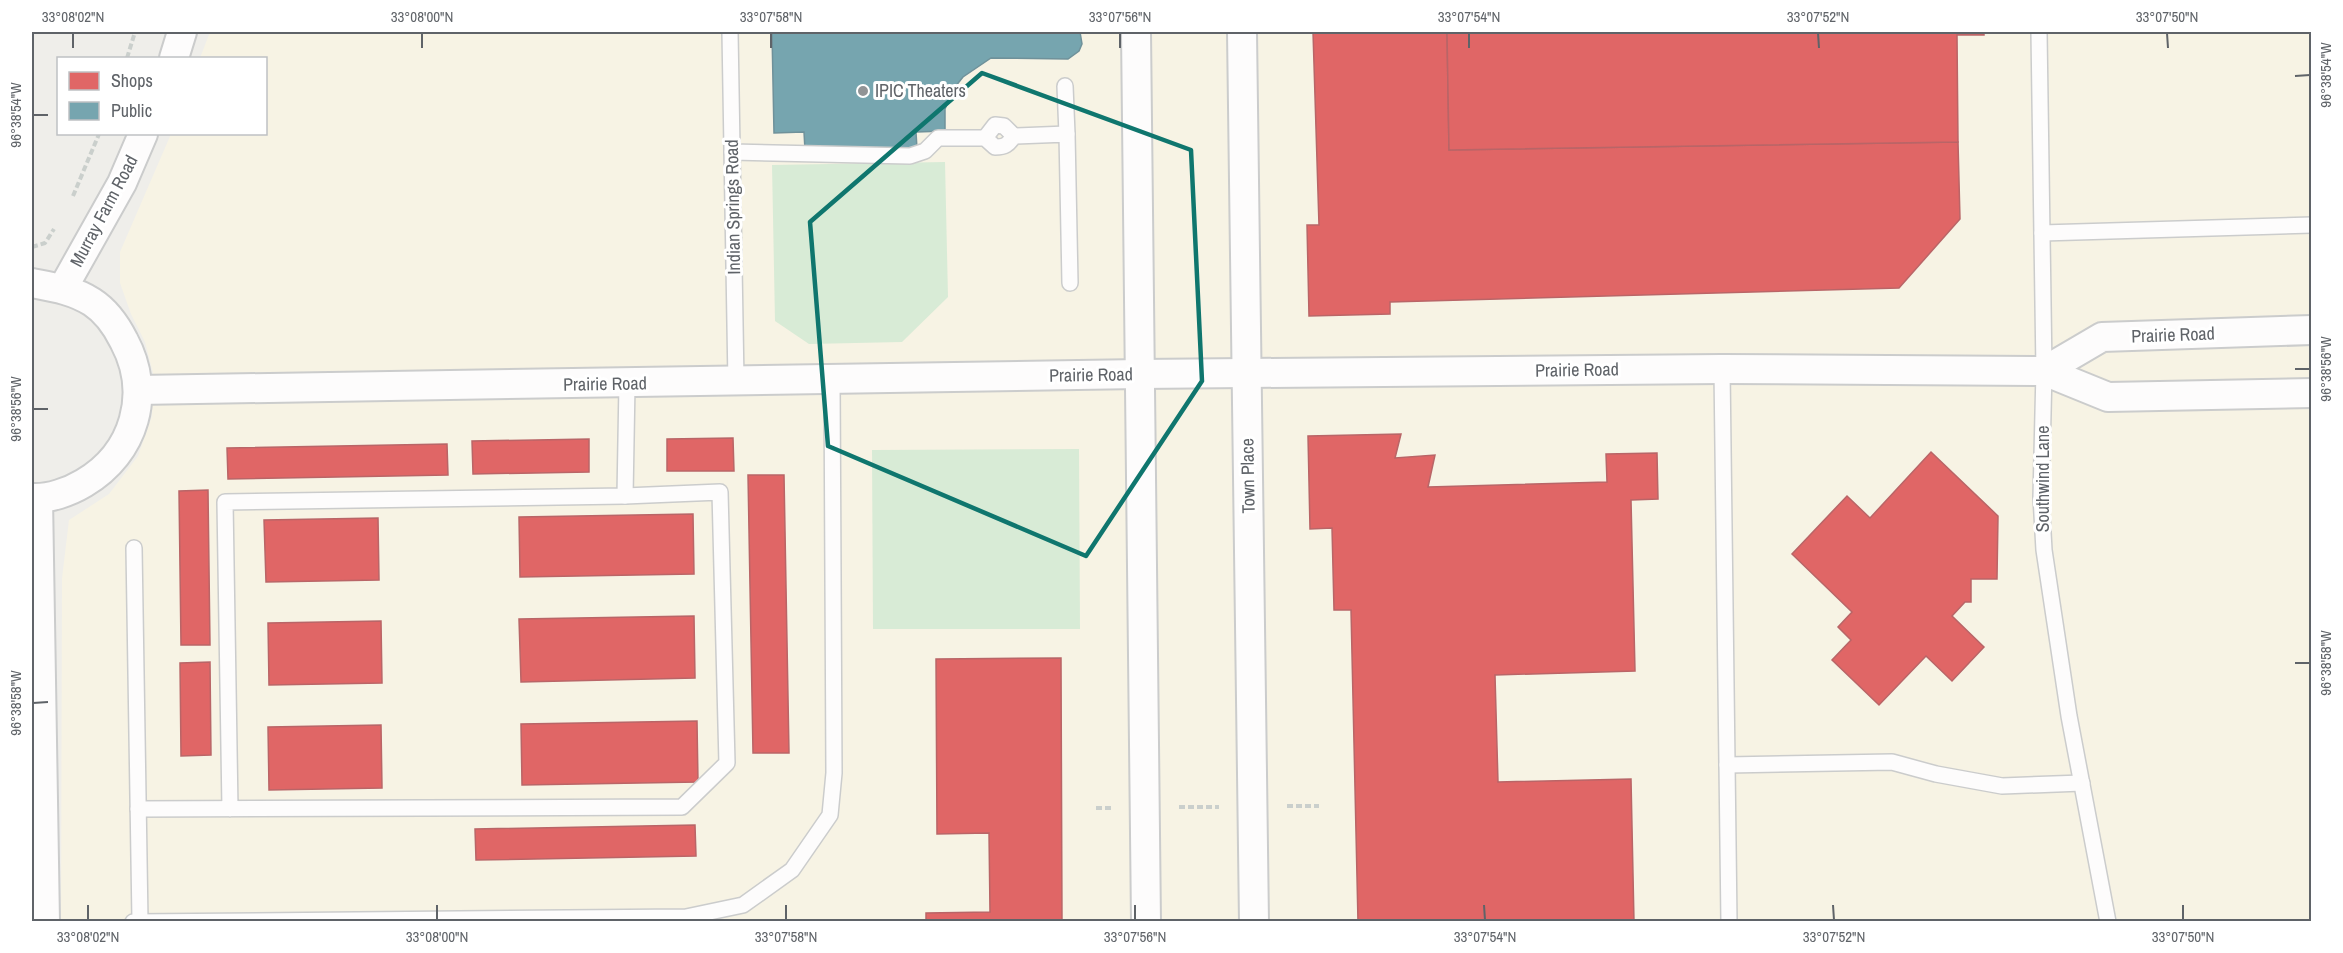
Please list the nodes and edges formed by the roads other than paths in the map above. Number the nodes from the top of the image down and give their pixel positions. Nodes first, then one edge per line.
1 (182, 32) edge
2 (730, 32) edge
3 (1136, 32) edge
4 (1242, 32) edge
5 (2039, 32) edge
6 (174, 57) edge
7 (1065, 86) dead end
8 (1067, 134) junction
9 (143, 135) edge
10 (732, 152) junction
11 (2312, 225) edge
12 (2042, 233) junction
13 (32, 283) edge
14 (1070, 283) dead end
15 (63, 288) junction
16 (2312, 330) edge
17 (1722, 369) junction
18 (2044, 370) junction
19 (1247, 373) junction
20 (1140, 374) junction
21 (832, 381) junction
22 (736, 382) junction
23 (627, 384) junction
24 (138, 390) junction
25 (2312, 393) edge
26 (625, 496) junction
27 (35, 498) edge
28 (134, 548) dead end
29 (1727, 765) junction
30 (2082, 783) junction
31 (138, 809) junction
32 (230, 809) junction
33 (521, 920) edge
34 (45, 921) edge
35 (133, 921) edge
36 (140, 921) edge
37 (1146, 921) edge
38 (1254, 921) edge
39 (1729, 921) edge
40 (2108, 921) edge

1 - 6 street
2 - 10 lane, Indian Springs Road
3 - 20 street
4 - 19 street, Town Place
5 - 12 lane, Southwind Lane
7 - 8 lane
8 - 10 lane
8 - 14 lane
9 - 15 street, Murray Farm Road
10 - 22 lane, Indian Springs Road
11 - 12 lane
12 - 18 lane, Southwind Lane
13 - 15 street
15 - 24 street
16 - 18 street, Prairie Road
17 - 18 street, Prairie Road
17 - 19 street, Prairie Road
17 - 29 lane
18 - 25 street, Prairie Road
18 - 30 lane, Southwind Lane
19 - 20 street, Prairie Road
19 - 38 street, Town Place
20 - 21 street, Prairie Road
20 - 37 street
21 - 22 street, Prairie Road
21 - 33 lane
22 - 23 street, Prairie Road
23 - 24 street, Prairie Road
23 - 26 lane
24 - 27 street
26 - 32 lane
26 - 32 lane
27 - 34 street
28 - 31 lane
29 - 30 lane
29 - 39 lane
30 - 40 lane, Southwind Lane
31 - 32 lane
31 - 36 lane
33 - 36 lane
35 - 36 lane

